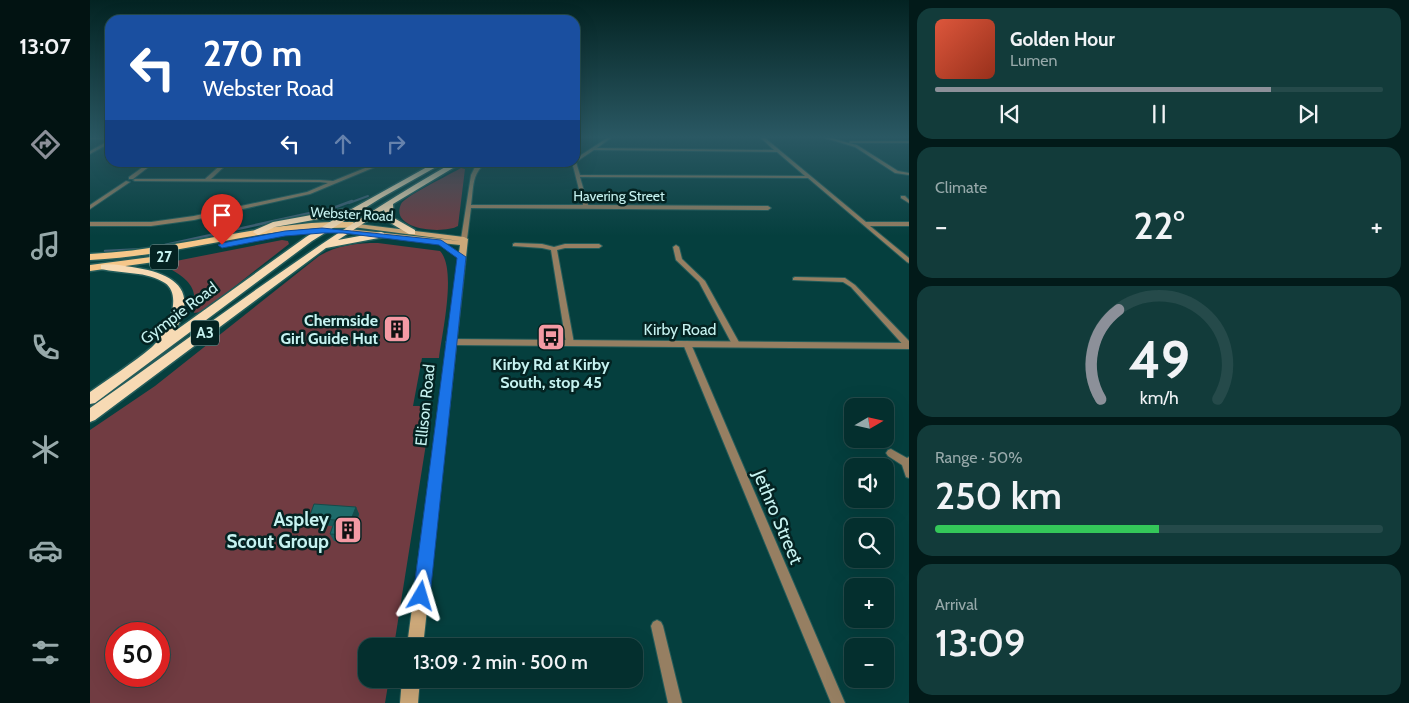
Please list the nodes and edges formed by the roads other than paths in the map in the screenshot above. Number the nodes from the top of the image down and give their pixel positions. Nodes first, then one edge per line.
1 (142, 171) edge
2 (217, 171) edge
3 (364, 171) edge
4 (426, 171) edge
5 (444, 171) edge
6 (475, 171) edge
7 (577, 171) edge
8 (801, 171) edge
9 (895, 171) edge
10 (909, 174) edge
11 (578, 176) junction
12 (808, 177) junction
13 (131, 180) junction
14 (207, 180) junction
15 (334, 183) junction
16 (903, 197) dead end
17 (389, 202) junction
18 (909, 202) edge
19 (470, 206) junction
20 (90, 207) edge
21 (586, 207) junction
22 (768, 208) dead end
23 (356, 209) junction
24 (90, 224) edge
25 (865, 224) junction
26 (909, 224) edge
27 (353, 225) junction
28 (327, 227) junction
29 (343, 231) junction
30 (258, 232) junction
31 (412, 232) junction
32 (382, 235) junction
33 (464, 241) junction
34 (441, 243) junction
35 (515, 245) dead end
36 (600, 246) dead end
37 (676, 247) dead end
38 (318, 248) junction
39 (554, 249) junction
40 (90, 257) edge
41 (461, 257) junction
42 (909, 261) edge
43 (105, 267) junction
44 (90, 268) edge
45 (795, 279) dead end
46 (451, 342) junction
47 (570, 343) junction
48 (687, 344) junction
49 (736, 344) junction
50 (909, 346) edge
51 (158, 351) junction
52 (90, 399) edge
53 (90, 416) edge
54 (891, 453) dead end
55 (908, 462) edge
56 (909, 474) edge
57 (657, 626) dead end
58 (416, 638) edge
59 (411, 688) edge
60 (409, 703) edge
61 (675, 703) edge
62 (838, 703) edge

1 - 13 street
2 - 14 street
3 - 15 street
4 - 23 highway, Gympie Road / A3
5 - 17 highway, Gympie Road / A3
6 - 19 street, Ellison Road
7 - 11 street
8 - 12 street
9 - 10 street
11 - 12 street
11 - 21 street
12 - 25 street
13 - 14 street
13 - 20 street
14 - 15 street
15 - 24 street
16 - 18 street
17 - 27 highway, Gympie Road / A3
17 - 31 highway
19 - 21 street, Havering Street
19 - 33 street, Ellison Road
21 - 22 street, Havering Street
23 - 28 highway, Gympie Road / A3
23 - 30 highway
25 - 26 street
25 - 42 street
27 - 28 main road, Webster Road / 27
27 - 29 highway, Gympie Road / A3
27 - 31 main road, Webster Road / 27
28 - 29 main road, Webster Road / 27
28 - 30 main road, Webster Road / 27
28 - 43 main road, Webster Road / 27
28 - 51 highway, Gympie Road / A3
29 - 32 main road, Webster Road / 27
29 - 38 highway, Gympie Road / A3
30 - 40 main road, Webster Road / 27
31 - 33 main road, Webster Road / 27
32 - 34 main road, Webster Road / 27
32 - 38 highway
33 - 34 main road, Webster Road / 27
33 - 41 main road, Ellison Road
34 - 41 main road, 27
35 - 39 street
36 - 39 street
37 - 49 street
38 - 53 highway, Gympie Road / A3
39 - 47 street
41 - 46 main road, Ellison Road
43 - 44 main road, Webster Road / 27
43 - 51 highway
45 - 50 street
46 - 47 street, Kirby Road
46 - 58 main road, Ellison Road
47 - 48 street, Kirby Road
48 - 49 street, Kirby Road
48 - 62 street, Jethro Street
49 - 50 street, Kirby Road
51 - 52 highway, Gympie Road / A3
54 - 55 street
55 - 56 street
57 - 61 street
59 - 60 main road

